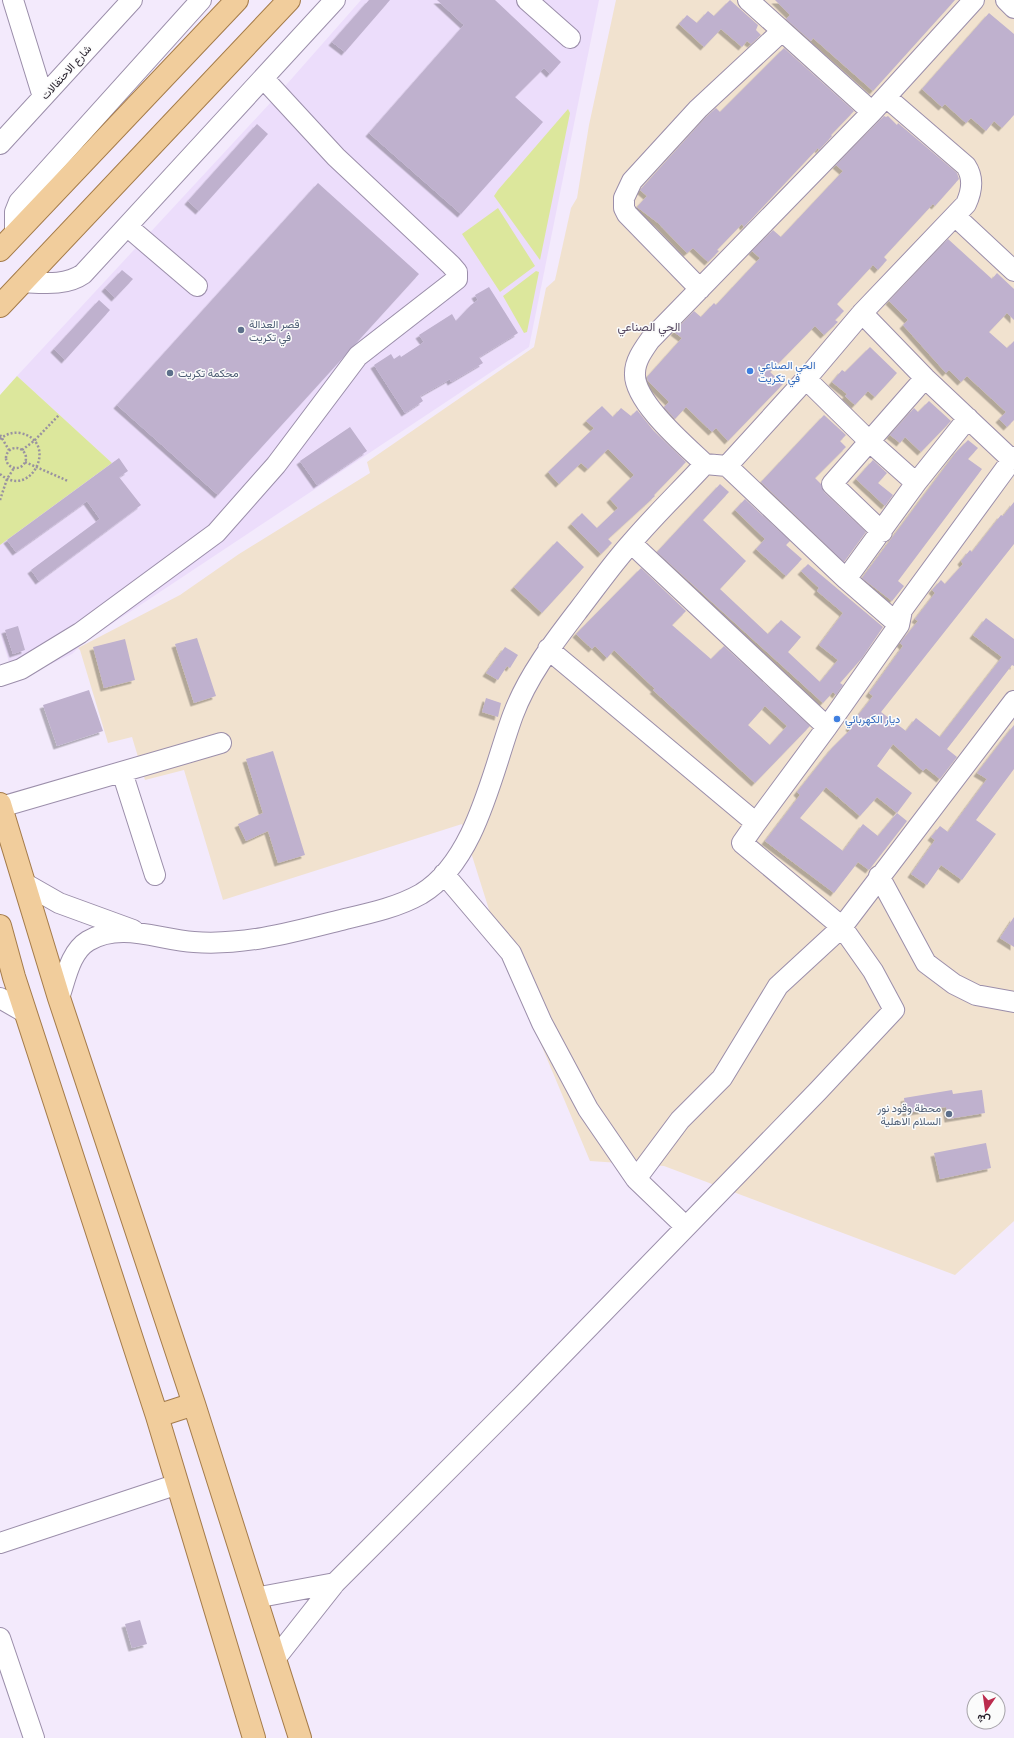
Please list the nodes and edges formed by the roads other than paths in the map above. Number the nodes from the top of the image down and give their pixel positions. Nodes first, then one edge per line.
1 (13, 0) edge
2 (132, 0) edge
3 (201, 0) edge
4 (237, 0) edge
5 (289, 0) edge
6 (335, 0) edge
7 (527, 0) edge
8 (748, 0) edge
9 (974, 0) edge
10 (1006, 0) edge
11 (1014, 8) edge
12 (782, 31) junction
13 (570, 38) dead end
14 (264, 79) junction
15 (886, 96) junction
16 (43, 97) junction
17 (872, 112) junction
18 (0, 144) edge
19 (955, 216) junction
20 (128, 227) junction
21 (15, 234) junction
22 (0, 250) edge
23 (1014, 271) edge
24 (22, 282) junction
25 (197, 286) dead end
26 (700, 289) junction
27 (0, 306) edge
28 (862, 312) junction
29 (925, 378) junction
30 (806, 379) junction
31 (968, 418) junction
32 (870, 442) junction
33 (1013, 458) edge
34 (705, 464) junction
35 (727, 466) junction
36 (916, 483) junction
37 (882, 532) junction
38 (631, 543) junction
39 (846, 579) junction
40 (899, 625) junction
41 (548, 649) junction
42 (0, 676) edge
43 (1014, 701) edge
44 (827, 727) junction
45 (221, 743) dead end
46 (122, 772) junction
47 (1, 806) edge
48 (756, 823) junction
49 (444, 874) junction
50 (155, 875) dead end
51 (879, 876) junction
52 (24, 883) junction
53 (0, 927) edge
54 (842, 927) junction
55 (139, 932) junction
56 (0, 998) edge
57 (60, 998) junction
58 (1014, 1002) edge
59 (26, 1013) junction
60 (636, 1179) junction
61 (686, 1227) junction
62 (194, 1404) junction
63 (157, 1416) junction
64 (178, 1484) junction
65 (0, 1543) edge
66 (335, 1583) junction
67 (255, 1598) junction
68 (0, 1638) edge
69 (275, 1659) junction
70 (34, 1738) edge
71 (254, 1738) edge
72 (300, 1738) edge

1 - 16 street
2 - 16 street, شارع الاحتفالات
3 - 21 street
4 - 21 main road
5 - 24 main road
6 - 14 street
7 - 13 street
8 - 12 street
9 - 15 street
10 - 11 street
12 - 17 street
12 - 26 street
14 - 20 street
14 - 42 street
15 - 17 street
15 - 19 street
16 - 18 street, شارع الاحتفالات
17 - 26 street
19 - 23 street
19 - 28 street
20 - 24 street
20 - 25 street
21 - 22 main road
24 - 27 main road
26 - 34 street
28 - 29 street
28 - 30 street
29 - 31 street
29 - 32 street
30 - 32 street
30 - 35 street
31 - 33 street
31 - 36 street
32 - 36 street
32 - 37 street
33 - 40 street
34 - 35 street
34 - 38 street
35 - 39 street
36 - 37 street
37 - 39 street
38 - 41 street
38 - 44 street
39 - 40 street
40 - 44 street
41 - 48 street
41 - 49 street
43 - 51 street
44 - 48 street
45 - 46 street
46 - 47 street
46 - 50 street
47 - 52 main road
48 - 54 street
49 - 55 street
49 - 60 street
51 - 54 street
51 - 58 street
52 - 55 street
52 - 57 main road
53 - 59 main road
54 - 60 street
54 - 61 street
55 - 57 street
56 - 59 street
57 - 62 main road
59 - 63 main road
60 - 61 street
61 - 66 street
62 - 63 main road
62 - 67 main road
63 - 64 main road
64 - 65 street
64 - 71 main road
66 - 67 street
66 - 69 street
67 - 69 main road
68 - 70 street
69 - 72 main road

